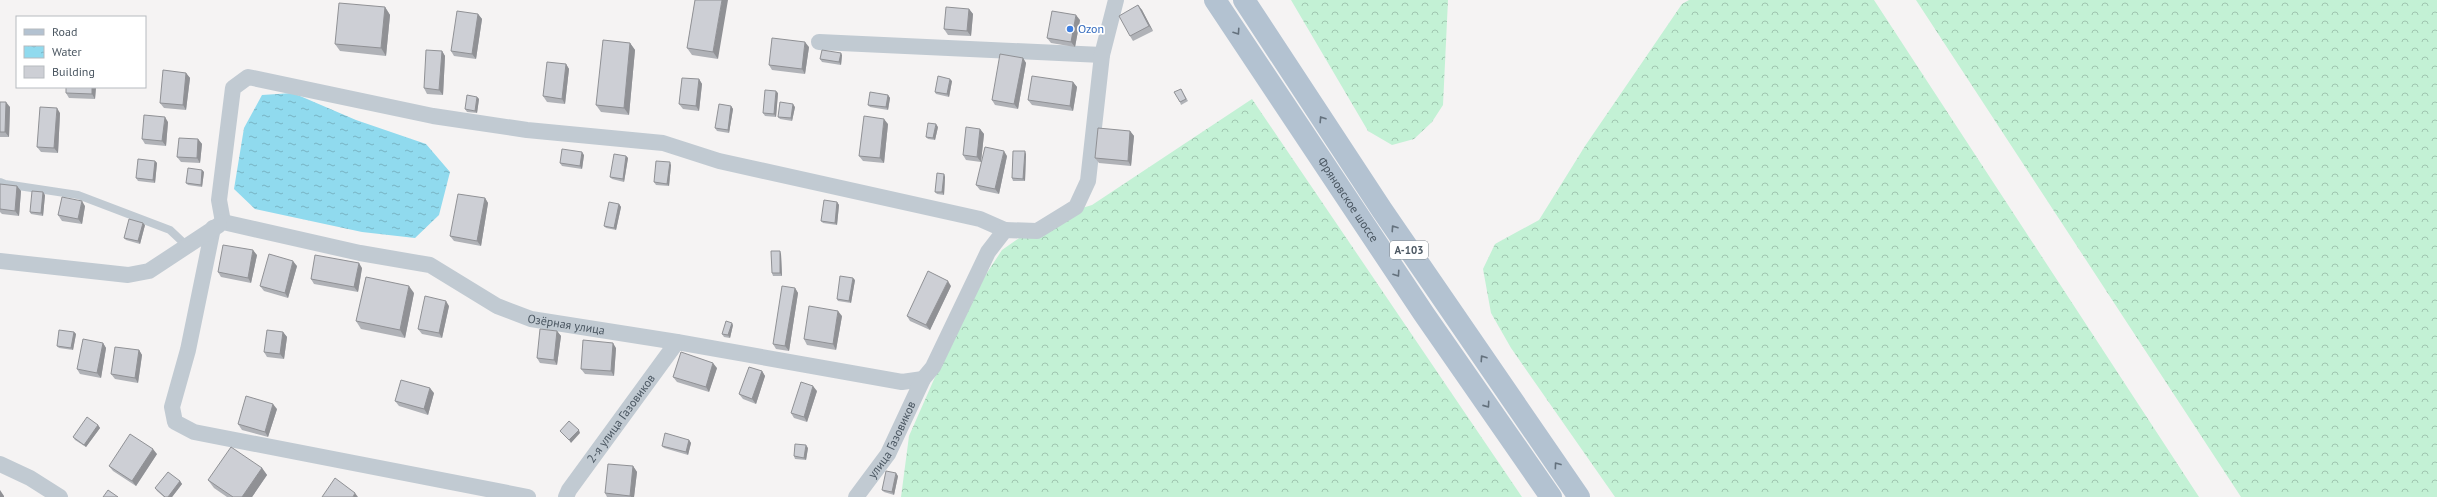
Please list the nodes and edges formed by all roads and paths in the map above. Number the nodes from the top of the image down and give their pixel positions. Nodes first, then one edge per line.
1 (1116, 0) edge
2 (1215, 0) edge
3 (1244, 0) edge
4 (818, 42) dead end
5 (1102, 55) junction
6 (0, 182) edge
7 (218, 225) junction
8 (1005, 230) junction
9 (188, 246) junction
10 (0, 261) edge
11 (677, 342) junction
12 (923, 379) junction
13 (0, 464) edge
14 (60, 497) edge
15 (528, 497) edge
16 (566, 497) edge
17 (856, 497) edge
18 (1551, 497) edge
19 (1579, 497) edge

1 - 5 street
2 -> 18 main road, Фряновское шоссе / А-103
19 -> 3 main road, Фряновское шоссе / А-103
4 - 5 street
5 - 8 street
6 - 9 lane
7 - 8 street
7 - 9 street
7 - 11 street, Озёрная улица
7 - 15 street
8 - 12 street, улица Газовиков
9 - 10 street
11 - 12 street, Озёрная улица
11 - 16 street, 2-я улица Газовиков
12 - 17 street, улица Газовиков
13 - 14 street

